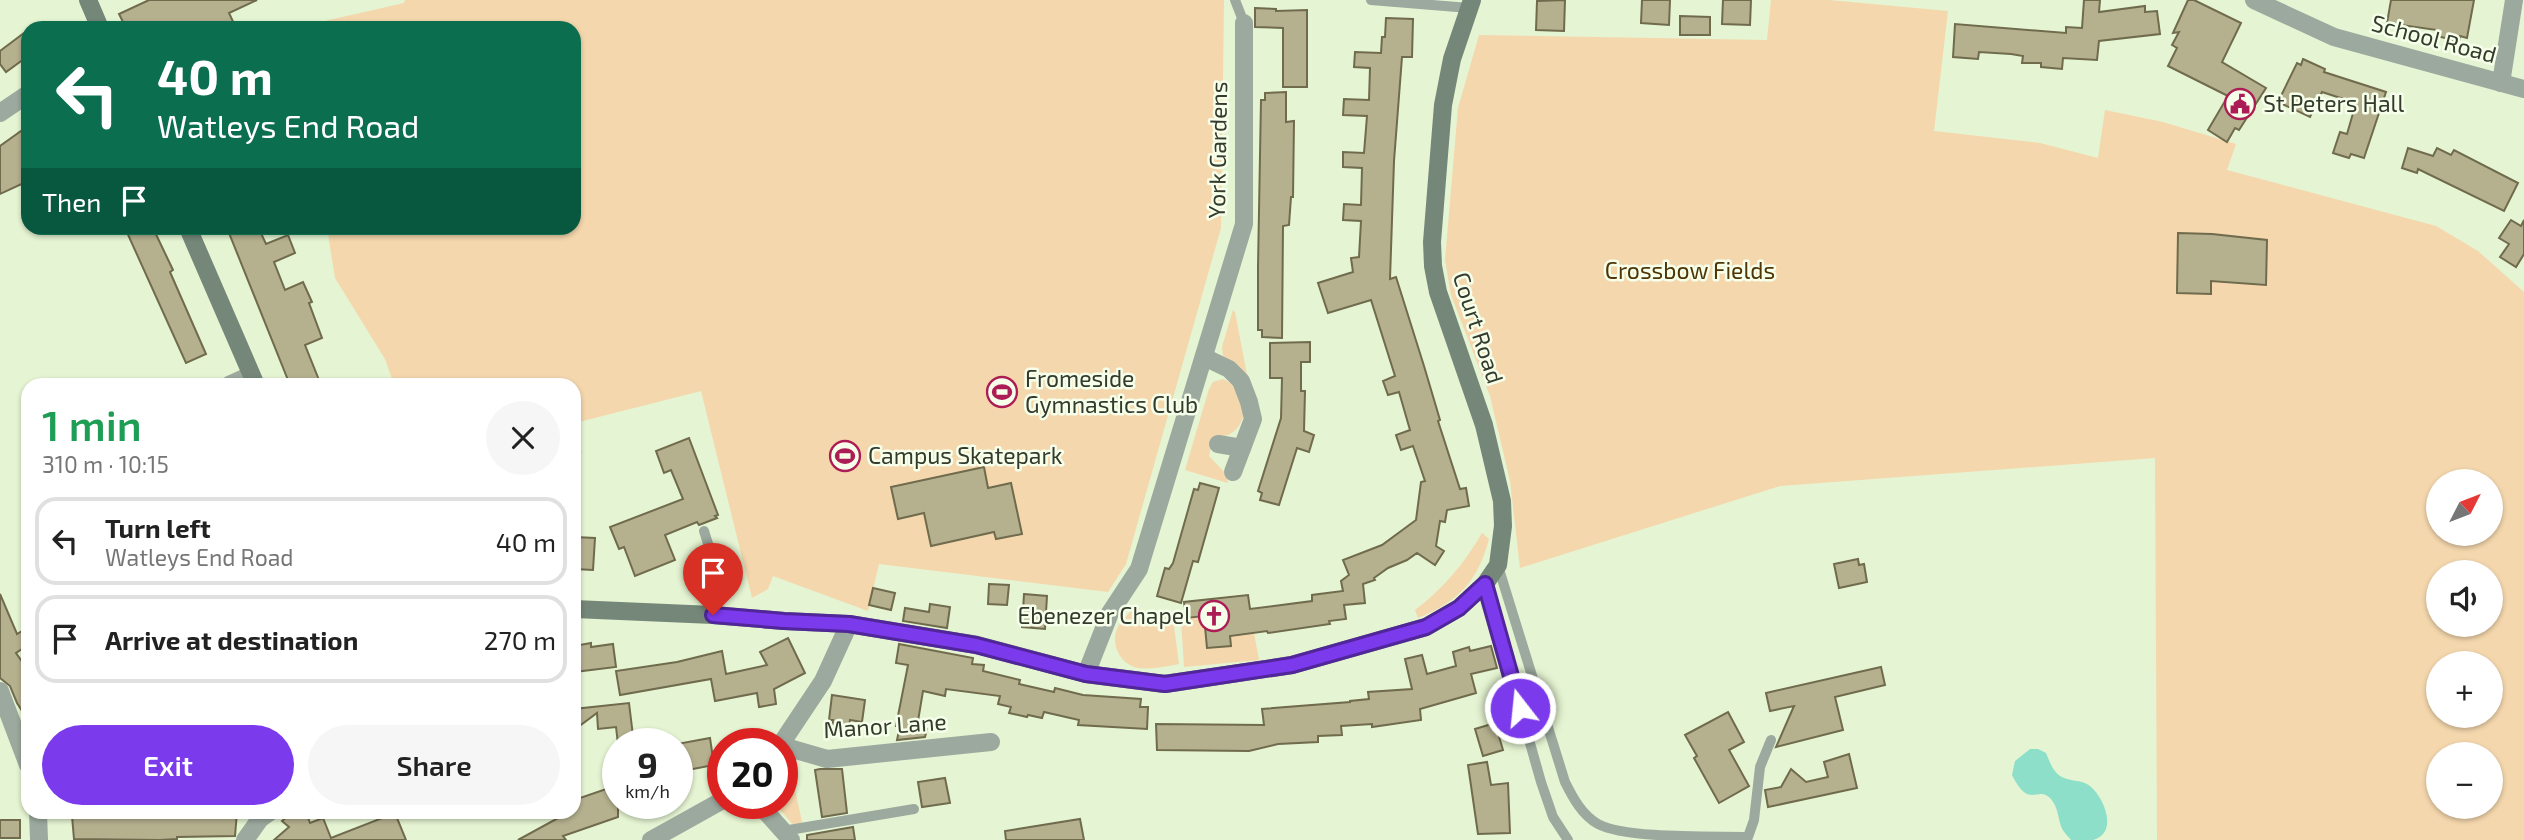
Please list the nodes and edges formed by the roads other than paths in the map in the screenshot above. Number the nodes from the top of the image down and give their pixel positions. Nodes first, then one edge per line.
1 (88, 0) edge
2 (1234, 0) edge
3 (1371, 0) edge
4 (2254, 0) edge
5 (2514, 0) edge
6 (1471, 4) edge
7 (97, 21) edge
8 (1244, 23) joint
9 (2501, 83) junction
10 (2524, 89) edge
11 (21, 99) edge
12 (0, 113) edge
13 (191, 235) edge
14 (1204, 357) junction
15 (252, 378) edge
16 (1218, 444) dead end
17 (1242, 448) junction
18 (1233, 472) dead end
19 (704, 531) dead end
20 (1498, 565) junction
21 (1485, 584) junction
22 (581, 609) edge
23 (713, 615) junction
24 (849, 624) junction
25 (1086, 674) junction
26 (0, 691) edge
27 (793, 728) edge
28 (1771, 740) dead end
29 (991, 742) dead end
30 (21, 746) edge
31 (798, 750) edge
32 (707, 809) edge
33 (914, 809) dead end
34 (38, 819) edge
35 (260, 819) edge
36 (772, 819) edge
37 (787, 835) edge
38 (39, 840) edge
39 (246, 840) edge
40 (651, 840) edge
41 (1568, 840) edge

1 - 7 street
2 - 8 lane
3 - 6 lane
4 - 9 street, School Road
5 - 9 street
6 - 20 street, Court Road
8 - 14 street, York Gardens
9 - 10 street, School Road
11 - 12 street
13 - 15 street
14 - 17 street
14 - 25 street, York Gardens
16 - 17 street
17 - 18 street
19 - 23 lane
20 - 21 street, Court Road
20 - 28 lane
21 - 25 street, Court Road
21 - 41 lane
22 - 23 street, Court Road
23 - 24 street, Court Road
24 - 25 street, Court Road
24 - 27 street
26 - 30 street
29 - 31 street, Manor Lane
32 - 40 street
33 - 37 lane
34 - 38 street
35 - 39 street
36 - 37 street

